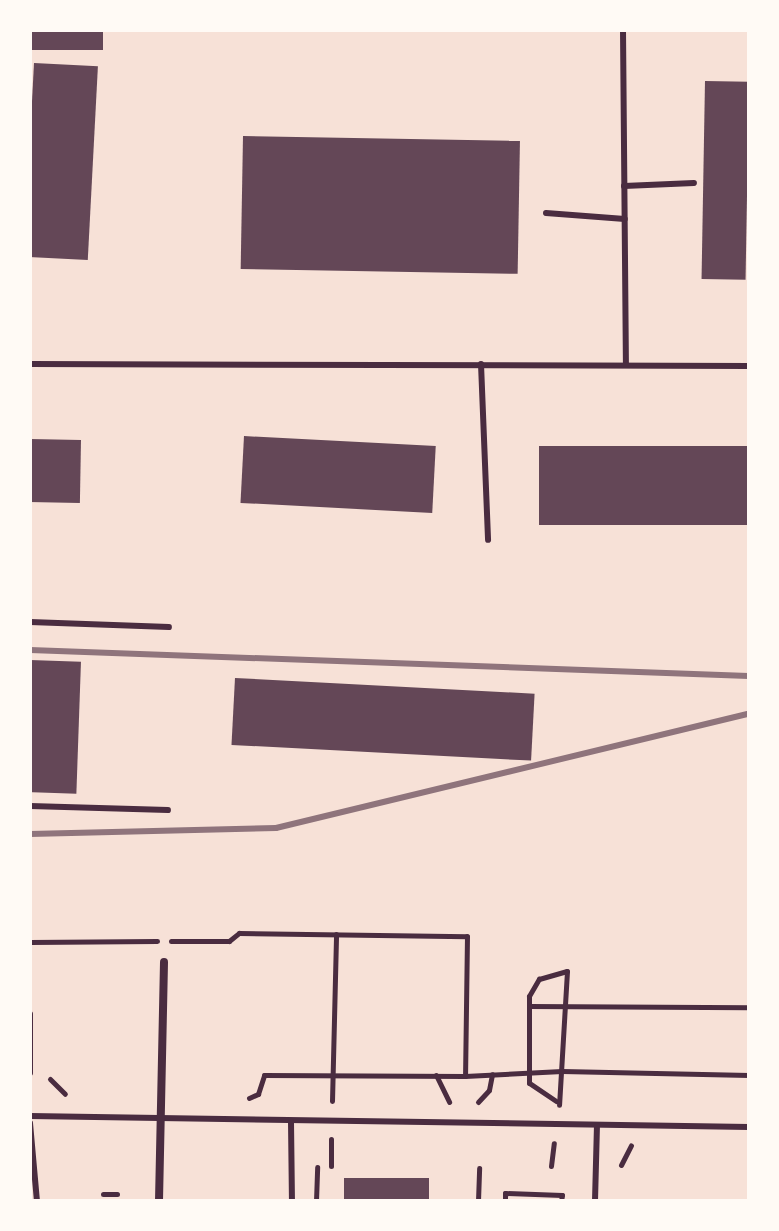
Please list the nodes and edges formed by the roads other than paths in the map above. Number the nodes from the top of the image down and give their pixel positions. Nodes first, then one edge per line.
1 (623, 30) edge
2 (694, 183) dead end
3 (624, 186) junction
4 (546, 213) dead end
5 (625, 219) junction
6 (30, 364) edge
7 (481, 364) junction
8 (626, 365) junction
9 (749, 366) edge
10 (488, 540) dead end
11 (30, 622) edge
12 (169, 627) dead end
13 (30, 806) edge
14 (168, 810) dead end
15 (164, 962) dead end
16 (30, 1014) edge
17 (30, 1065) edge
18 (30, 1073) edge
19 (30, 1116) edge
20 (158, 1118) junction
21 (291, 1122) junction
22 (30, 1123) edge
23 (597, 1126) junction
24 (749, 1127) edge
25 (37, 1201) edge
26 (159, 1201) edge
27 (292, 1201) edge
28 (595, 1201) edge

1 - 3 lane
2 - 3 lane
3 - 5 lane
4 - 5 lane
5 - 8 lane
6 - 7 lane
7 - 8 lane
7 - 10 lane
8 - 9 lane
11 - 12 lane
13 - 14 lane
15 - 20 street
16 - 17 lane
17 - 18 lane
19 - 20 lane
20 - 21 lane
20 - 26 street
21 - 23 lane
21 - 27 lane
22 - 25 lane
23 - 24 lane
23 - 28 lane

